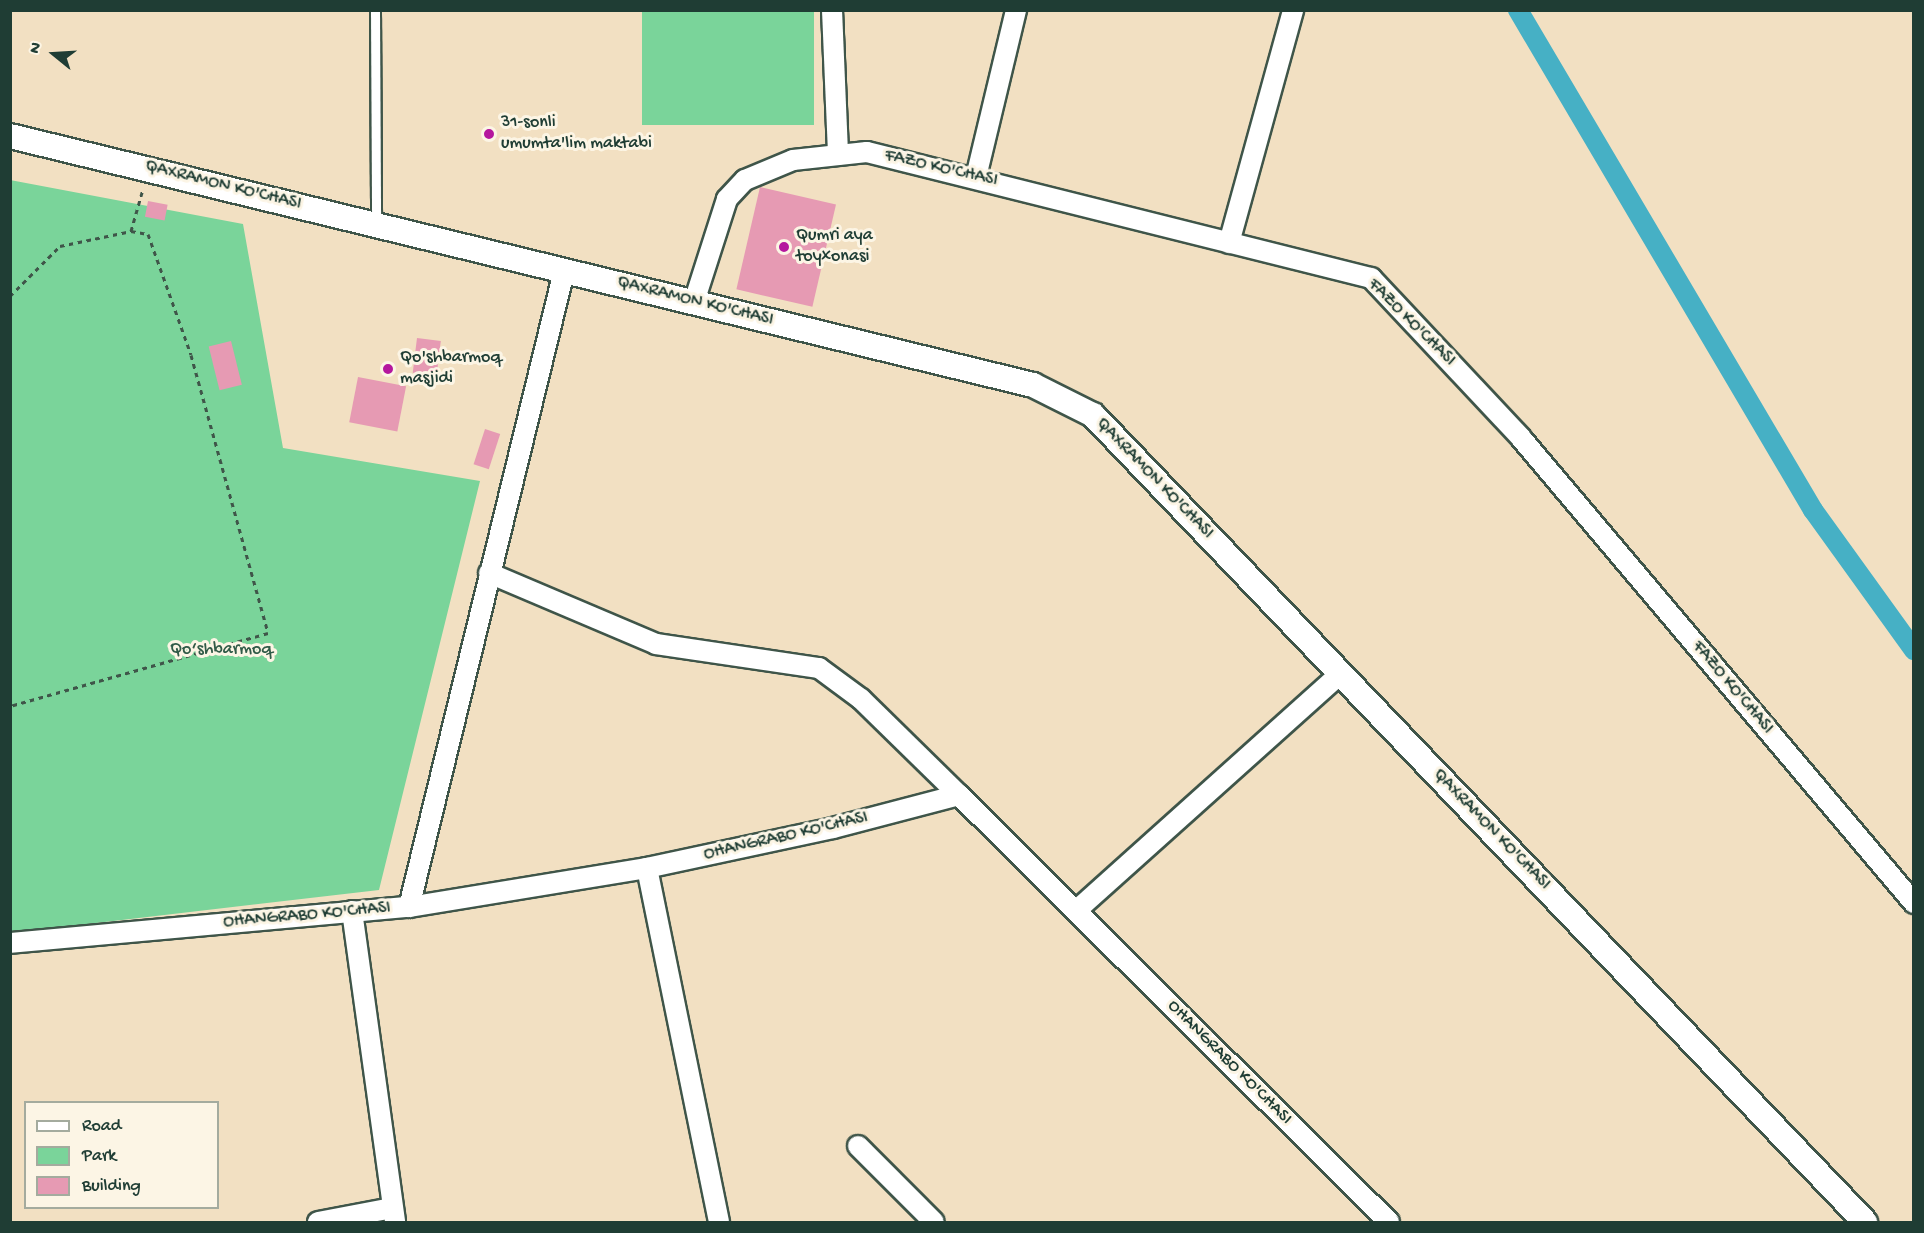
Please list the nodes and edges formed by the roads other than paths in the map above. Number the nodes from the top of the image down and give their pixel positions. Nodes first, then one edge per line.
1 (375, 10) edge
2 (832, 10) edge
3 (1016, 10) edge
4 (1293, 10) edge
5 (10, 136) edge
6 (838, 155) junction
7 (976, 177) junction
8 (376, 224) junction
9 (1229, 243) junction
10 (564, 271) junction
11 (694, 302) junction
12 (489, 573) junction
13 (1341, 673) junction
14 (959, 795) junction
15 (647, 868) junction
16 (1914, 903) edge
17 (410, 907) junction
18 (1077, 910) junction
19 (352, 911) junction
20 (10, 943) edge
21 (858, 1146) dead end
22 (394, 1216) edge
23 (318, 1222) edge
24 (719, 1222) edge
25 (934, 1222) edge
26 (1389, 1222) edge
27 (1865, 1222) edge

1 - 8 lane
2 - 6 street
3 - 7 street
4 - 9 street
5 - 8 street, QAXRAMON KO'CHASI
6 - 7 street, FAZO KO'CHASI
6 - 11 street, FAZO KO'CHASI
7 - 9 street, FAZO KO'CHASI
8 - 10 street, QAXRAMON KO'CHASI
9 - 16 street, FAZO KO'CHASI
10 - 11 street, QAXRAMON KO'CHASI
10 - 12 street
11 - 13 street, QAXRAMON KO'CHASI
12 - 14 street
12 - 17 street
13 - 18 street
13 - 27 street, QAXRAMON KO'CHASI
14 - 15 street, OHANGRABO KO'CHASI
14 - 18 street, OHANGRABO KO'CHASI
15 - 17 street, OHANGRABO KO'CHASI
15 - 24 street
17 - 19 street, OHANGRABO KO'CHASI
18 - 26 street, OHANGRABO KO'CHASI
19 - 20 street, OHANGRABO KO'CHASI
19 - 22 street
21 - 25 street
22 - 23 street

